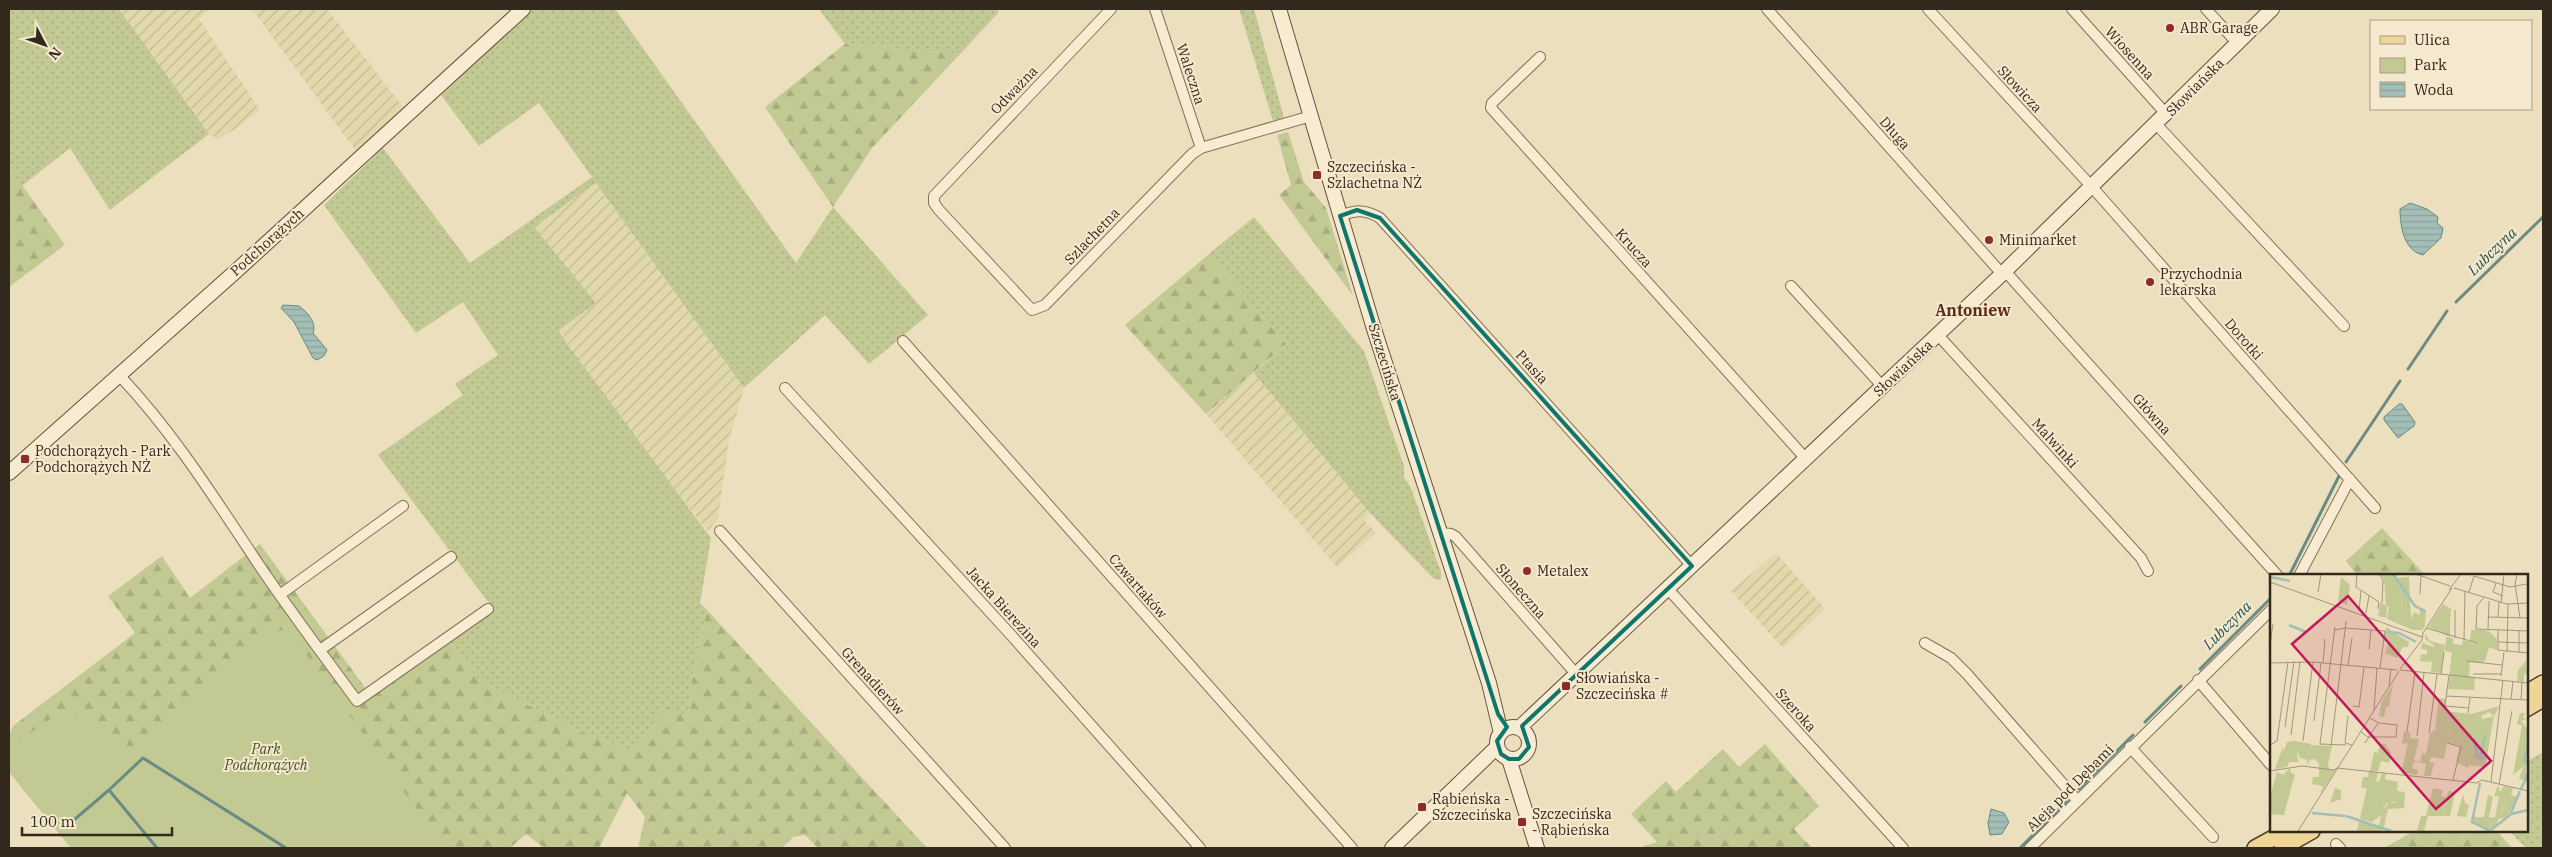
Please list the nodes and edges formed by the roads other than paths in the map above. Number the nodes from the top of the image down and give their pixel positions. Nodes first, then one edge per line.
1 (523, 9) edge
2 (1111, 9) edge
3 (1155, 9) edge
4 (1767, 9) edge
5 (1928, 9) edge
6 (2072, 9) edge
7 (2206, 9) edge
8 (2272, 9) edge
9 (1281, 10) edge
10 (2238, 44) junction
11 (1540, 57) dead end
12 (2167, 115) junction
13 (1310, 116) junction
14 (2156, 125) junction
15 (1201, 148) junction
16 (2092, 187) junction
17 (937, 190) joint
18 (1340, 216) junction
19 (2004, 273) junction
20 (1791, 286) dead end
21 (2344, 326) dead end
22 (1938, 335) junction
23 (903, 341) dead end
24 (120, 375) junction
25 (1883, 387) junction
26 (785, 388) dead end
27 (1806, 459) junction
28 (9, 472) edge
29 (2350, 479) junction
30 (403, 506) dead end
31 (2375, 508) dead end
32 (720, 531) dead end
33 (1440, 533) junction
34 (451, 558) dead end
35 (1692, 566) junction
36 (2148, 571) dead end
37 (2276, 574) edge
38 (2300, 574) edge
39 (1668, 589) junction
40 (280, 594) junction
41 (488, 609) dead end
42 (2270, 611) edge
43 (1925, 643) dead end
44 (320, 650) junction
45 (1577, 675) junction
46 (2198, 680) junction
47 (2543, 683) edge
48 (2527, 692) edge
49 (2543, 699) edge
50 (2527, 708) edge
51 (1516, 728) junction
52 (2130, 748) junction
53 (1507, 755) junction
54 (2270, 764) edge
55 (2077, 800) junction
56 (2284, 832) edge
57 (2310, 832) edge
58 (2213, 837) dead end
59 (1005, 848) edge
60 (1200, 848) edge
61 (1352, 848) edge
62 (1392, 848) edge
63 (1537, 848) edge
64 (1903, 848) edge
65 (2030, 848) edge
66 (2255, 848) edge
67 (2282, 848) edge

1 - 24 street, Podchorążych
2 - 17 street, Odważna
3 - 15 street, Waleczna
4 - 19 street, Długa
5 - 16 street, Słowicza
6 - 12 street, Wiosenna
7 - 10 street
8 - 10 street, Słowiańska
9 - 13 street, Szczecińska
10 - 12 street, Słowiańska
11 - 27 street, Krucza
12 - 14 street, Słowiańska
13 - 15 street, Szlachetna
13 - 18 street, Szczecińska
14 - 16 street, Słowiańska
14 - 21 street
15 - 17 street, Szlachetna
16 - 19 street, Słowiańska
16 - 29 street, Dorotki
18 - 33 street, Szczecińska
18 - 35 street, Ptasia
19 - 22 street, Słowiańska
19 - 37 street, Główna
20 - 25 street
22 - 25 street, Słowiańska
22 - 36 street, Malwinki
23 - 61 street, Czwartaków
24 - 28 street, Podchorążych
24 - 40 street
25 - 27 street, Słowiańska
26 - 60 street, Jacka Bierezina
27 - 35 street, Słowiańska
29 - 31 street, Dorotki
29 - 38 street
30 - 40 street
32 - 59 street, Grenadierów
33 - 45 street, Słoneczna
33 - 51 street, Szczecińska
34 - 44 street
35 - 39 street, Słowiańska
39 - 45 street, Słowiańska
39 - 64 street, Szeroka
40 - 44 street
41 - 44 street
42 - 46 street, Aleja pod Dębami
43 - 55 street
45 - 51 street, Słowiańska
46 - 52 street, Aleja pod Dębami
46 - 54 street
47 - 48 main road
49 - 50 main road
51 - 53 street
51 - 53 street
52 - 55 street, Aleja pod Dębami
52 - 58 street, Aleja pod Dębami
53 - 62 street
53 - 63 street
55 - 65 street, Aleja pod Dębami
56 - 66 main road
57 - 67 main road

